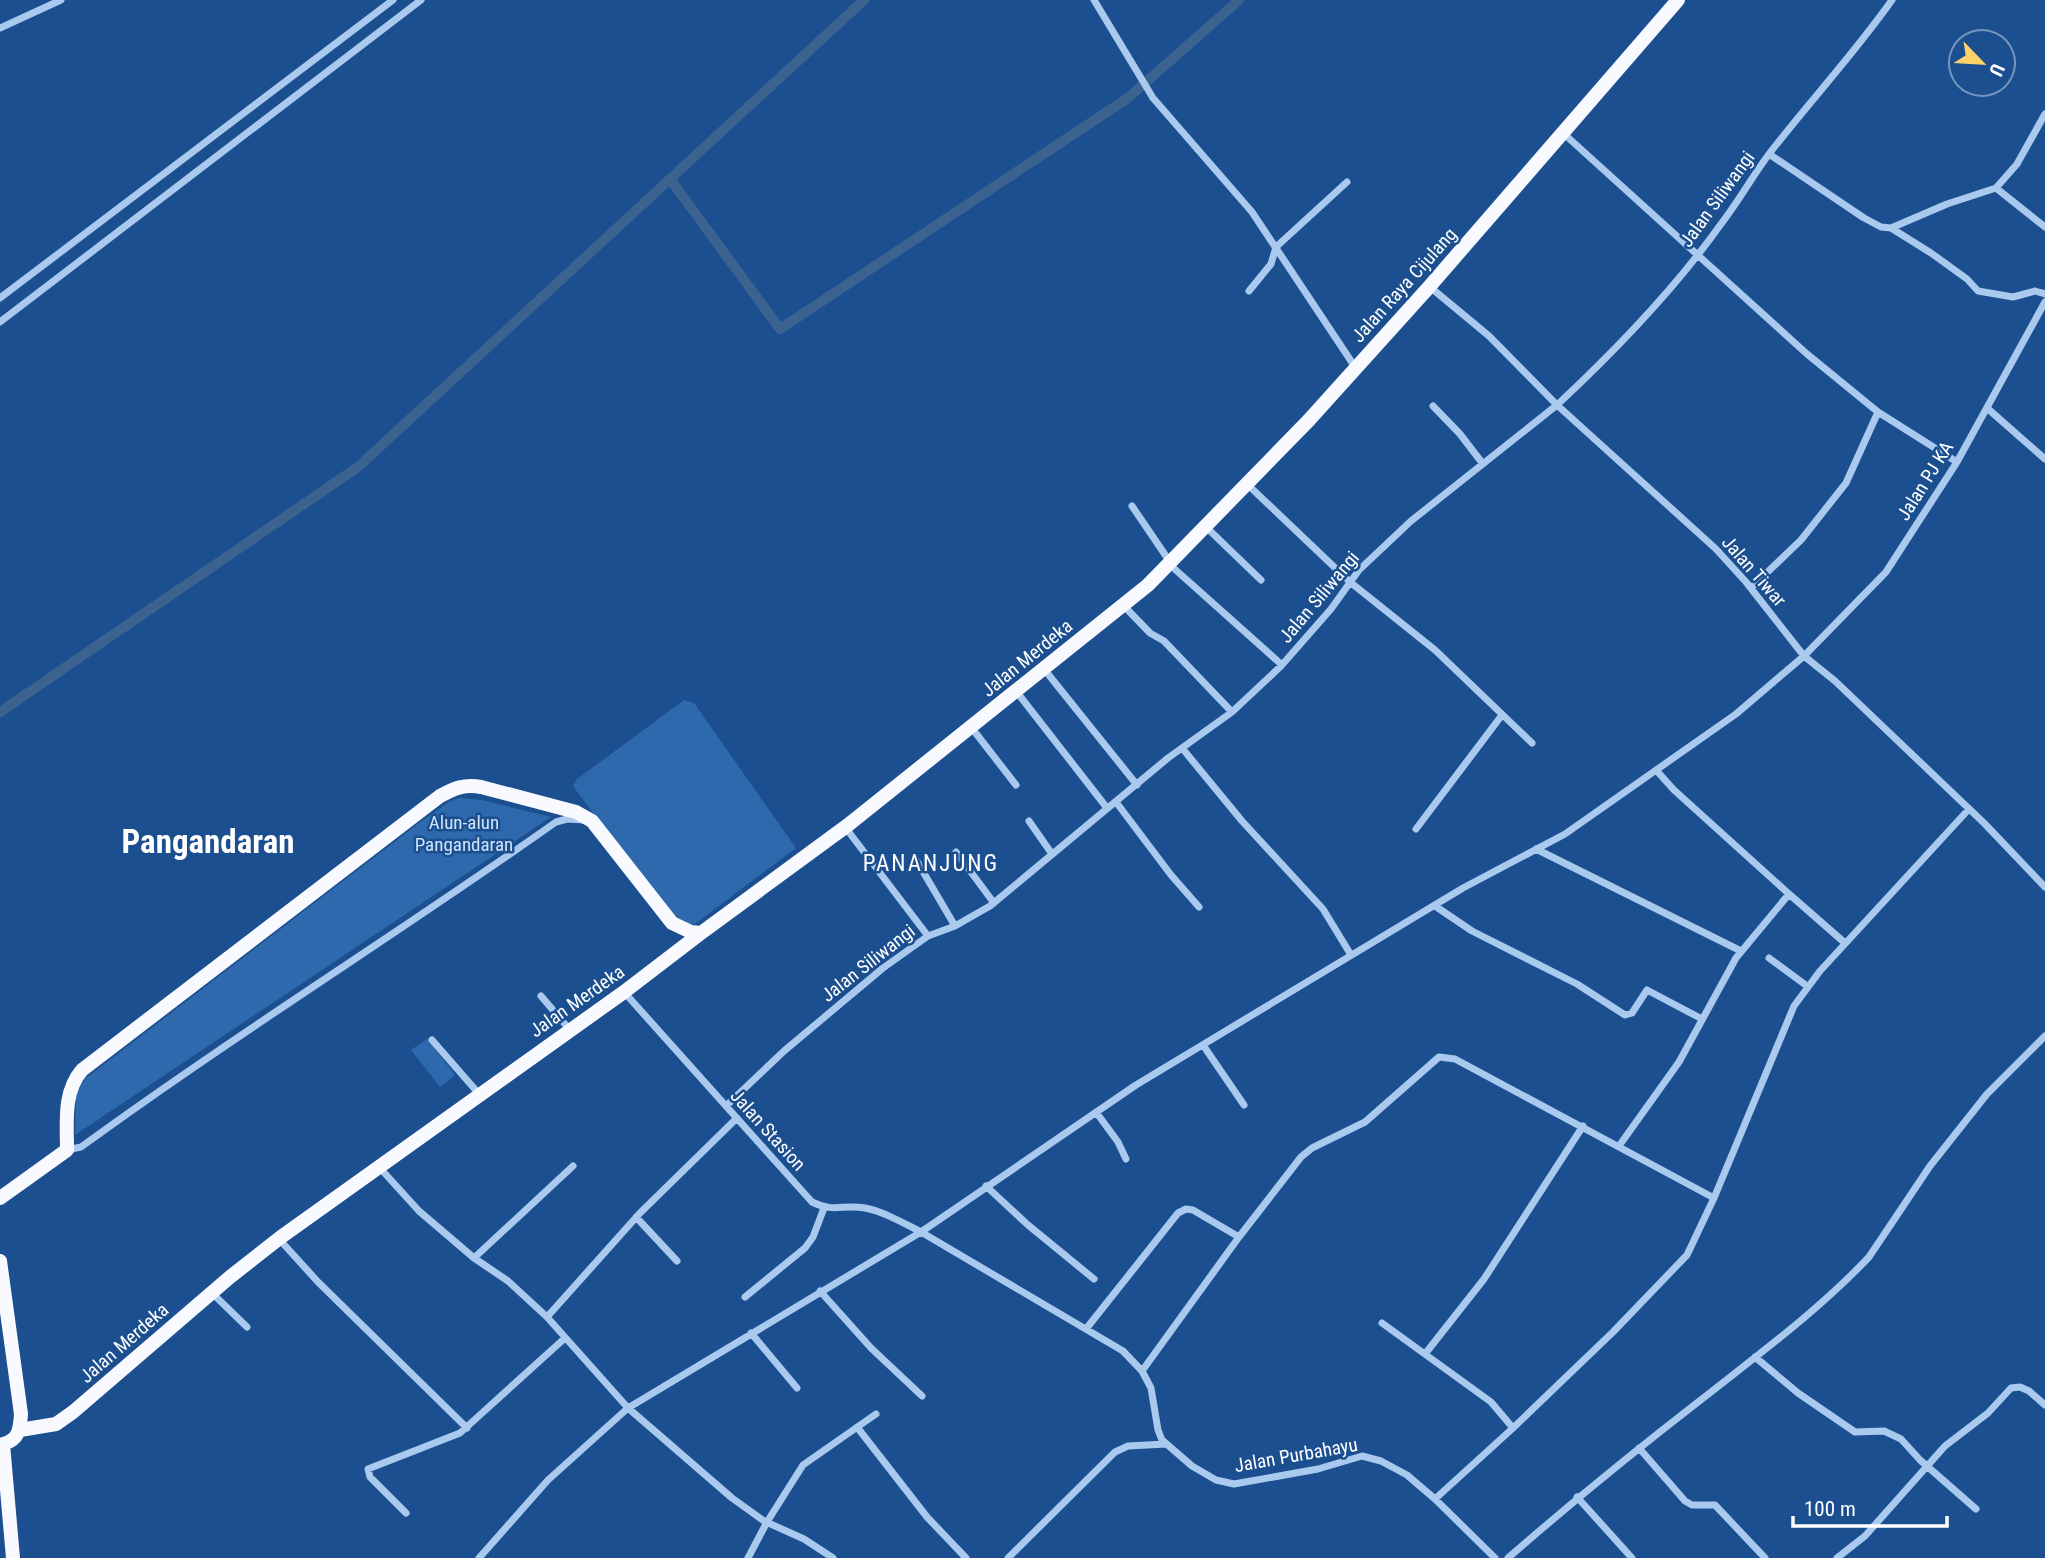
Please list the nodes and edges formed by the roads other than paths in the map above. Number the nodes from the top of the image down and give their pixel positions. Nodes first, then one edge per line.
1 (36, 0) edge
2 (61, 0) edge
3 (393, 0) edge
4 (419, 0) edge
5 (1094, 0) edge
6 (1678, 0) edge
7 (1892, 0) edge
8 (42, 9) junction
9 (0, 29) edge
10 (2045, 114) edge
11 (1563, 133) junction
12 (1769, 154) junction
13 (1348, 182) dead end
14 (1996, 188) junction
15 (2045, 227) edge
16 (1891, 229) junction
17 (1276, 247) junction
18 (1696, 255) junction
19 (1429, 287) junction
20 (1249, 290) dead end
21 (2045, 294) edge
22 (0, 298) edge
23 (2045, 302) edge
24 (0, 322) edge
25 (1356, 368) junction
26 (1557, 405) junction
27 (1433, 406) dead end
28 (1987, 408) junction
29 (1878, 412) junction
30 (2045, 459) edge
31 (1957, 462) junction
32 (1483, 464) junction
33 (1247, 484) junction
34 (1132, 506) dead end
35 (1205, 526) junction
36 (1170, 563) junction
37 (1261, 580) dead end
38 (1350, 582) junction
39 (1148, 585) joint
40 (1751, 589) junction
41 (1123, 605) junction
42 (1804, 656) junction
43 (1282, 665) junction
44 (1044, 669) junction
45 (1016, 691) junction
46 (1232, 712) junction
47 (1502, 715) junction
48 (971, 727) junction
49 (1532, 743) dead end
50 (1182, 748) junction
51 (1656, 770) junction
52 (1016, 785) dead end
53 (1137, 785) junction
54 (1116, 802) junction
55 (1107, 808) junction
56 (1969, 809) junction
57 (592, 821) junction
58 (1029, 821) dead end
59 (845, 827) junction
60 (1416, 829) dead end
61 (1536, 849) junction
62 (956, 852) dead end
63 (1052, 854) junction
64 (915, 858) dead end
65 (2045, 887) edge
66 (1789, 894) junction
67 (993, 903) junction
68 (1435, 906) junction
69 (1199, 907) dead end
70 (672, 923) junction
71 (956, 926) junction
72 (701, 933) junction
73 (928, 936) junction
74 (1846, 943) junction
75 (1741, 951) junction
76 (1351, 955) junction
77 (1769, 958) dead end
78 (667, 961) junction
79 (1807, 986) junction
80 (624, 992) junction
81 (541, 996) dead end
82 (1702, 1020) junction
83 (570, 1030) junction
84 (2045, 1036) edge
85 (432, 1040) dead end
86 (1203, 1045) junction
87 (480, 1094) junction
88 (1244, 1105) dead end
89 (726, 1106) junction
90 (1096, 1112) junction
91 (737, 1118) junction
92 (1583, 1126) junction
93 (1619, 1146) junction
94 (67, 1150) junction
95 (1126, 1158) dead end
96 (573, 1166) dead end
97 (379, 1167) junction
98 (986, 1186) junction
99 (0, 1198) edge
100 (1714, 1198) junction
101 (824, 1208) junction
102 (636, 1217) junction
103 (921, 1232) junction
104 (1239, 1237) junction
105 (279, 1239) junction
106 (474, 1258) junction
107 (0, 1261) edge
108 (677, 1261) dead end
109 (1094, 1279) dead end
110 (820, 1291) junction
111 (212, 1293) junction
112 (745, 1297) dead end
113 (547, 1317) junction
114 (1382, 1323) dead end
115 (247, 1327) dead end
116 (1086, 1329) junction
117 (751, 1333) junction
118 (565, 1338) junction
119 (1425, 1354) junction
120 (1755, 1357) junction
121 (1142, 1371) junction
122 (797, 1388) dead end
123 (922, 1396) dead end
124 (2045, 1405) edge
125 (628, 1408) junction
126 (876, 1415) dead end
127 (857, 1427) junction
128 (467, 1428) junction
129 (1513, 1428) junction
130 (20, 1430) junction
131 (1, 1443) edge
132 (1166, 1444) junction
133 (1639, 1448) junction
134 (1926, 1466) junction
135 (1577, 1497) junction
136 (1435, 1499) junction
137 (1976, 1509) dead end
138 (406, 1513) dead end
139 (767, 1522) junction
140 (13, 1558) edge
141 (479, 1558) edge
142 (748, 1558) edge
143 (833, 1558) edge
144 (966, 1558) edge
145 (1008, 1558) edge
146 (1495, 1558) edge
147 (1508, 1558) edge
148 (1632, 1558) edge
149 (1765, 1558) edge
150 (1837, 1558) edge

1 - 8 street
2 - 8 street
3 - 22 street
4 - 24 street
5 - 17 street
6 - 11 highway, Jalan Raya Cijulang
7 - 12 street, Jalan Siliwangi
8 - 9 street
10 - 14 street
11 - 18 street
11 - 19 highway, Jalan Raya Cijulang
12 - 16 street
12 - 18 street, Jalan Siliwangi
13 - 17 street
14 - 15 street
14 - 16 street
16 - 21 street
17 - 20 street
17 - 25 street
18 - 26 street, Jalan Siliwangi
18 - 29 street
19 - 25 highway, Jalan Raya Cijulang
19 - 26 street, Jalan Tiwar
23 - 28 street, Jalan PJ KA
25 - 33 highway, Jalan Raya Cijulang
26 - 32 street, Jalan Siliwangi
26 - 40 street, Jalan Tiwar
27 - 32 street
28 - 30 street
28 - 31 street, Jalan PJ KA
29 - 31 street
29 - 40 street
31 - 42 street, Jalan PJ KA
32 - 38 street, Jalan Siliwangi
33 - 35 highway, Jalan Raya Cijulang
33 - 38 street
34 - 36 street
35 - 36 highway, Jalan Raya Cijulang
35 - 37 street
36 - 39 highway, Jalan Raya Cijulang
36 - 43 street
38 - 43 street, Jalan Siliwangi
38 - 47 street
39 - 41 highway, Jalan Merdeka
40 - 42 street, Jalan Tiwar
41 - 44 highway, Jalan Merdeka
41 - 46 street
42 - 51 street, Jalan PJ KA
42 - 56 street, Jalan Tiwar
43 - 46 street, Jalan Siliwangi
44 - 45 highway, Jalan Merdeka
44 - 53 street
45 - 48 highway, Jalan Merdeka
45 - 55 street
46 - 50 street, Jalan Siliwangi
47 - 49 street
47 - 60 street
48 - 52 street
48 - 59 highway, Jalan Merdeka
50 - 53 street, Jalan Siliwangi
50 - 76 street
51 - 61 street, Jalan PJ KA
51 - 66 street
53 - 54 street, Jalan Siliwangi
54 - 55 street, Jalan Siliwangi
54 - 69 street
55 - 63 street, Jalan Siliwangi
56 - 65 street, Jalan Tiwar
56 - 74 street
57 - 70 highway
57 - 94 street
57 - 94 highway
58 - 63 street
59 - 72 highway, Jalan Merdeka
59 - 73 street
61 - 68 street, Jalan PJ KA
61 - 75 street
62 - 67 street
63 - 67 street, Jalan Siliwangi
64 - 71 street
66 - 74 street
66 - 75 street
67 - 71 street, Jalan Siliwangi
68 - 76 street, Jalan PJ KA
68 - 82 street
70 - 72 highway
70 - 78 highway
71 - 73 street, Jalan Siliwangi
72 - 78 highway, Jalan Merdeka
73 - 89 street, Jalan Siliwangi
74 - 79 street
75 - 82 street
76 - 86 street, Jalan PJ KA
77 - 79 street
78 - 80 highway, Jalan Merdeka
79 - 100 street
80 - 83 highway, Jalan Merdeka
80 - 89 street, Jalan Stasion
81 - 83 street
82 - 93 street
83 - 87 highway, Jalan Merdeka
84 - 120 street
85 - 87 street
86 - 88 street
86 - 90 street, Jalan PJ KA
87 - 97 highway, Jalan Merdeka
89 - 91 street, Jalan Stasion
90 - 95 street
90 - 98 street, Jalan PJ KA
91 - 101 street, Jalan Stasion
91 - 102 street
92 - 93 street
92 - 104 street
92 - 119 street
93 - 100 street
94 - 99 highway
96 - 106 street
97 - 105 highway, Jalan Merdeka
97 - 106 street
98 - 103 street, Jalan PJ KA
98 - 109 street
100 - 129 street
101 - 103 street
101 - 112 street
102 - 108 street
102 - 113 street
103 - 110 street, Jalan PJ KA
103 - 116 street
104 - 116 street
104 - 121 street
105 - 111 highway, Jalan Merdeka
105 - 128 street
106 - 113 street
107 - 130 highway
110 - 117 street, Jalan PJ KA
110 - 123 street
111 - 115 street
111 - 130 highway, Jalan Merdeka
113 - 118 street
114 - 119 street
116 - 121 street
117 - 122 street
117 - 125 street, Jalan PJ KA
118 - 125 street
118 - 128 street
119 - 129 street
120 - 133 street
120 - 134 street
121 - 132 street
124 - 134 street
125 - 139 street
125 - 141 street, Jalan PJ KA
126 - 127 street
127 - 139 street
127 - 144 street
128 - 138 street
129 - 136 street
130 - 131 highway
131 - 140 highway
132 - 136 street, Jalan Purbahayu
132 - 145 street
133 - 135 street
133 - 149 street
134 - 137 street
134 - 150 street
135 - 147 street
135 - 148 street
136 - 146 street, Jalan Purbahayu
139 - 142 street
139 - 143 street

